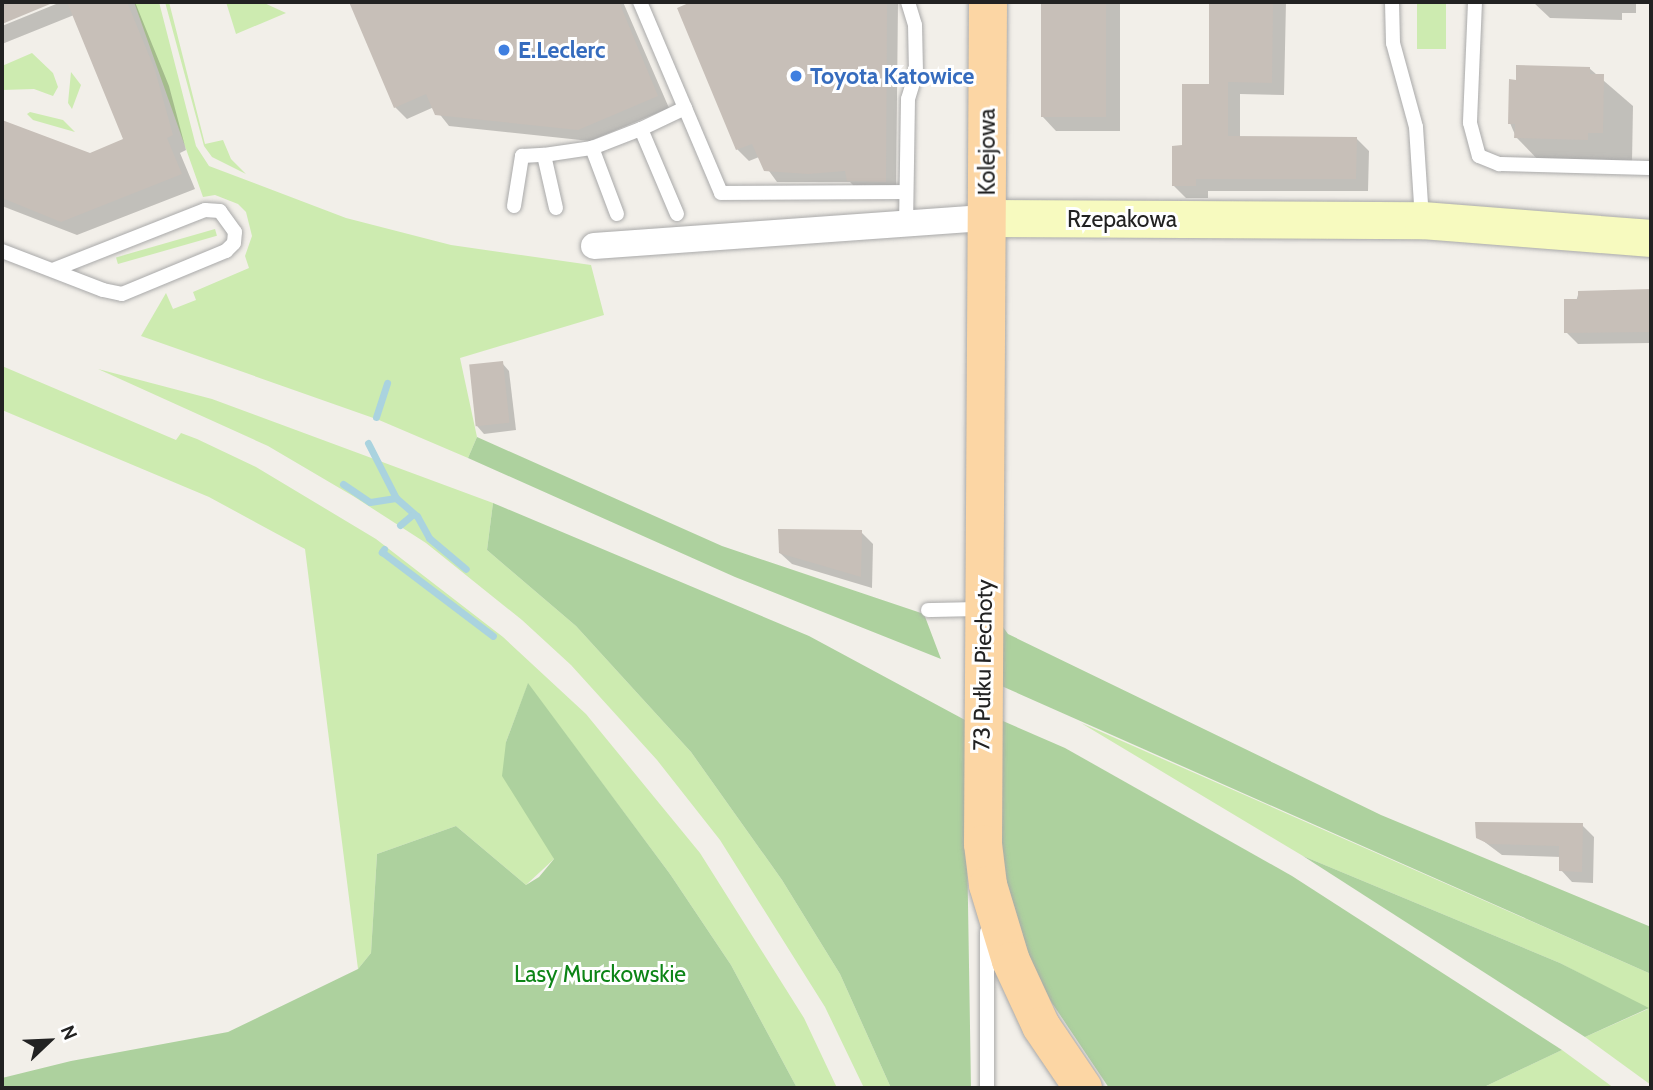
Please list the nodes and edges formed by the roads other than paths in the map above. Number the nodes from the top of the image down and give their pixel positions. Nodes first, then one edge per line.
1 (640, 2) edge
2 (908, 2) edge
3 (988, 2) edge
4 (1392, 2) edge
5 (1475, 2) edge
6 (685, 108) junction
7 (641, 129) junction
8 (592, 148) junction
9 (544, 155) junction
10 (1651, 168) edge
11 (906, 192) junction
12 (514, 206) dead end
13 (556, 208) dead end
14 (617, 214) dead end
15 (677, 214) dead end
16 (987, 218) junction
17 (1422, 220) junction
18 (906, 226) junction
19 (1651, 238) edge
20 (594, 246) dead end
21 (2, 251) edge
22 (53, 270) junction
23 (984, 609) junction
24 (928, 610) dead end
25 (988, 885) junction
26 (987, 1088) edge
27 (1083, 1088) edge

1 - 6 lane
2 - 11 lane
3 - 16 main road, Kolejowa
4 - 17 lane
5 - 10 lane
6 - 7 lane
6 - 11 lane
7 - 8 lane
7 - 15 lane
8 - 9 lane
8 - 14 lane
9 - 12 lane
9 - 13 lane
11 - 18 lane
16 - 17 street, Rzepakowa
16 - 18 street, Rzepakowa
16 - 23 main road, 73 Pułku Piechoty
17 - 19 street, Rzepakowa
18 - 20 street, Rzepakowa
21 - 22 lane
22 - 22 lane
23 - 24 lane
23 - 25 main road, 73 Pułku Piechoty
25 - 26 lane
25 - 27 main road, 73 Pułku Piechoty

